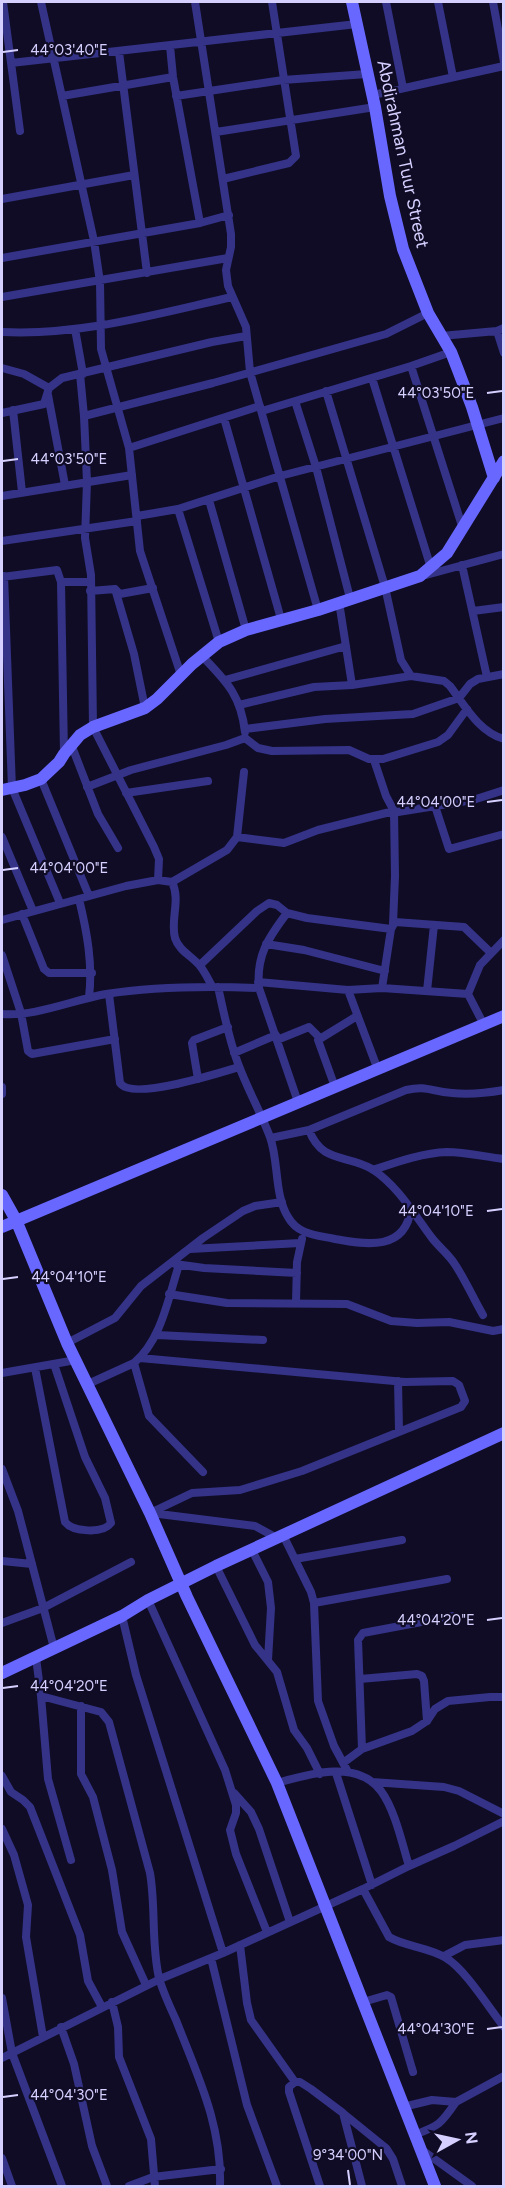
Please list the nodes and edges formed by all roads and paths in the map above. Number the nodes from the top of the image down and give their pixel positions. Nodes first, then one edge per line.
1 (3, 2) edge
2 (41, 2) edge
3 (195, 2) edge
4 (272, 2) edge
5 (352, 2) edge
6 (386, 2) edge
7 (438, 2) edge
8 (493, 2) edge
9 (357, 24) junction
10 (277, 33) junction
11 (202, 41) junction
12 (170, 46) junction
13 (119, 52) junction
14 (53, 57) junction
15 (11, 63) junction
16 (504, 64) edge
17 (367, 74) junction
18 (453, 76) junction
19 (173, 77) junction
20 (283, 80) junction
21 (123, 86) junction
22 (403, 88) junction
23 (209, 91) junction
24 (62, 96) junction
25 (176, 96) junction
26 (374, 101) junction
27 (290, 121) junction
28 (20, 131) dead end
29 (216, 132) junction
30 (134, 175) junction
31 (223, 179) junction
32 (80, 184) junction
33 (2, 199) edge
34 (229, 216) junction
35 (200, 223) junction
36 (142, 233) junction
37 (94, 242) junction
38 (2, 258) edge
39 (228, 258) junction
40 (147, 273) junction
41 (100, 282) junction
42 (2, 297) edge
43 (232, 297) junction
44 (428, 313) junction
45 (99, 327) junction
46 (75, 329) junction
47 (500, 330) edge
48 (2, 332) edge
49 (246, 336) junction
50 (441, 336) junction
51 (451, 352) junction
52 (504, 353) edge
53 (411, 366) junction
54 (2, 368) edge
55 (108, 368) junction
56 (250, 372) junction
57 (81, 374) junction
58 (372, 378) junction
59 (49, 391) junction
60 (326, 391) junction
61 (295, 401) junction
62 (118, 408) junction
63 (261, 408) junction
64 (13, 410) junction
65 (2, 412) edge
66 (84, 416) junction
67 (224, 418) junction
68 (504, 418) edge
69 (478, 424) junction
70 (434, 435) junction
71 (393, 446) junction
72 (129, 448) junction
73 (347, 458) junction
74 (504, 461) edge
75 (316, 467) junction
76 (132, 475) junction
77 (280, 477) junction
78 (494, 478) junction
79 (87, 482) junction
80 (65, 486) junction
81 (243, 489) junction
82 (22, 492) junction
83 (2, 496) edge
84 (209, 500) junction
85 (178, 509) junction
86 (137, 519) junction
87 (87, 528) junction
88 (463, 529) junction
89 (2, 541) edge
90 (504, 554) edge
91 (462, 565) junction
92 (431, 568) junction
93 (420, 576) junction
94 (3, 577) edge
95 (61, 582) junction
96 (90, 587) junction
97 (385, 587) junction
98 (153, 588) junction
99 (115, 589) junction
100 (344, 600) junction
101 (504, 608) edge
102 (318, 610) junction
103 (473, 611) junction
104 (281, 620) junction
105 (246, 630) junction
106 (219, 642) junction
107 (346, 646) junction
108 (202, 656) junction
109 (504, 674) edge
110 (181, 675) junction
111 (411, 676) junction
112 (487, 677) junction
113 (225, 680) junction
114 (352, 685) junction
115 (459, 698) junction
116 (239, 705) junction
117 (145, 708) junction
118 (467, 710) junction
119 (93, 727) junction
120 (245, 733) junction
121 (504, 739) edge
122 (67, 749) junction
123 (374, 760) junction
124 (244, 772) dead end
125 (117, 775) junction
126 (41, 779) junction
127 (208, 781) dead end
128 (87, 787) junction
129 (7, 789) edge
130 (504, 790) edge
131 (126, 793) junction
132 (435, 806) junction
133 (394, 811) junction
134 (504, 834) edge
135 (2, 837) edge
136 (237, 837) junction
137 (118, 848) dead end
138 (158, 880) junction
139 (172, 882) junction
140 (89, 896) junction
141 (79, 899) junction
142 (60, 903) junction
143 (33, 911) junction
144 (287, 913) junction
145 (22, 915) junction
146 (2, 920) edge
147 (434, 925) junction
148 (392, 927) junction
149 (504, 940) edge
150 (266, 944) junction
151 (490, 952) junction
152 (2, 955) edge
153 (200, 965) junction
154 (385, 971) junction
155 (92, 973) junction
156 (259, 985) junction
157 (215, 986) junction
158 (382, 988) junction
159 (348, 990) junction
160 (427, 991) junction
161 (109, 994) junction
162 (468, 994) junction
163 (89, 997) junction
164 (21, 1013) junction
165 (2, 1014) edge
166 (357, 1016) junction
167 (504, 1016) edge
168 (484, 1024) junction
169 (228, 1027) junction
170 (319, 1037) junction
171 (277, 1038) junction
172 (115, 1039) junction
173 (234, 1053) junction
174 (239, 1066) junction
175 (378, 1070) junction
176 (198, 1079) junction
177 (2, 1087) edge
178 (335, 1087) junction
179 (504, 1090) edge
180 (2, 1094) edge
181 (298, 1102) junction
182 (261, 1117) junction
183 (309, 1130) junction
184 (271, 1138) junction
185 (504, 1159) edge
186 (373, 1170) junction
187 (2, 1195) edge
188 (282, 1202) junction
189 (411, 1208) junction
190 (16, 1220) junction
191 (2, 1227) edge
192 (304, 1233) junction
193 (300, 1243) junction
194 (188, 1249) junction
195 (169, 1263) junction
196 (179, 1265) junction
197 (297, 1273) junction
198 (169, 1294) junction
199 (296, 1303) junction
200 (483, 1315) dead end
201 (504, 1329) edge
202 (157, 1335) junction
203 (263, 1340) dead end
204 (67, 1343) junction
205 (76, 1360) junction
206 (137, 1360) junction
207 (54, 1364) junction
208 (35, 1368) junction
209 (2, 1373) edge
210 (398, 1381) junction
211 (88, 1384) junction
212 (399, 1431) junction
213 (504, 1432) edge
214 (2, 1468) edge
215 (203, 1472) dead end
216 (150, 1513) junction
217 (280, 1536) junction
218 (402, 1540) dead end
219 (252, 1550) junction
220 (295, 1559) junction
221 (2, 1561) edge
222 (131, 1562) dead end
223 (32, 1564) junction
224 (216, 1566) junction
225 (447, 1579) dead end
226 (181, 1584) junction
227 (148, 1600) junction
228 (314, 1603) junction
229 (43, 1608) junction
230 (122, 1616) junction
231 (453, 1616) dead end
232 (2, 1623) edge
233 (54, 1648) junction
234 (36, 1658) junction
235 (268, 1660) junction
236 (2, 1673) edge
237 (360, 1679) junction
238 (41, 1696) junction
239 (504, 1697) edge
240 (81, 1706) junction
241 (427, 1720) junction
242 (362, 1749) junction
243 (343, 1763) junction
244 (348, 1772) junction
245 (336, 1773) junction
246 (320, 1774) junction
247 (2, 1776) edge
248 (371, 1782) junction
249 (277, 1783) junction
250 (234, 1793) junction
251 (504, 1814) edge
252 (504, 1821) edge
253 (2, 1829) edge
254 (71, 1860) dead end
255 (409, 1866) junction
256 (367, 1887) junction
257 (324, 1906) junction
258 (290, 1922) junction
259 (267, 1932) junction
260 (504, 1940) edge
261 (240, 1945) junction
262 (223, 1953) junction
263 (444, 1956) junction
264 (211, 1958) junction
265 (160, 1979) junction
266 (146, 1985) junction
267 (2, 1998) edge
268 (112, 2002) junction
269 (363, 2002) junction
270 (102, 2007) junction
271 (61, 2027) junction
272 (504, 2027) edge
273 (43, 2037) junction
274 (12, 2053) junction
275 (2, 2058) edge
276 (413, 2072) dead end
277 (504, 2076) edge
278 (295, 2082) junction
279 (456, 2102) junction
280 (403, 2108) junction
281 (343, 2113) junction
282 (414, 2135) junction
283 (419, 2148) junction
284 (2, 2157) edge
285 (221, 2169) junction
286 (153, 2177) junction
287 (12, 2187) edge
288 (62, 2187) edge
289 (107, 2187) edge
290 (129, 2187) edge
291 (155, 2187) edge
292 (220, 2187) edge
293 (277, 2187) edge
294 (320, 2187) edge
295 (362, 2187) edge
296 (402, 2187) edge
297 (435, 2187) edge
298 (472, 2187) edge

1 - 15 street
2 - 14 street
3 - 11 street
4 - 10 street
5 - 9 street, Abdirahman Tuur Street
6 - 22 street
7 - 18 street
8 - 16 street
9 - 10 street
9 - 17 street, Abdirahman Tuur Street
10 - 11 street
10 - 20 street
11 - 12 street
11 - 23 street
12 - 13 street
12 - 19 street
13 - 14 street
13 - 21 street
14 - 15 street
14 - 24 street
15 - 28 street
16 - 18 street
17 - 20 street
17 - 26 street, Abdirahman Tuur Street
18 - 22 street
19 - 21 street
19 - 25 street
20 - 23 street
20 - 27 street
21 - 24 street
21 - 30 street
22 - 26 street
23 - 25 street
23 - 29 street
24 - 32 street
25 - 35 street
26 - 27 street
26 - 44 street, Abdirahman Tuur Street
27 - 29 street
27 - 31 street
29 - 31 street
30 - 32 street
30 - 36 street
31 - 34 street
32 - 33 street
32 - 37 street
34 - 35 street
34 - 39 street
35 - 36 street
36 - 37 street
36 - 40 street
37 - 38 street
37 - 41 street
39 - 40 street
39 - 43 street
40 - 41 street
41 - 42 street
41 - 45 street
43 - 45 street
43 - 49 street
44 - 50 street, Abdirahman Tuur Street
44 - 56 street
45 - 46 street
45 - 55 street
46 - 48 street
46 - 57 street
47 - 50 street
47 - 52 street
49 - 55 street
49 - 56 street
50 - 51 street, Abdirahman Tuur Street
51 - 53 street
51 - 69 street, Abdirahman Tuur Street
53 - 58 street
53 - 70 street
54 - 59 street
55 - 57 street
55 - 62 street
56 - 62 street
56 - 63 street
57 - 59 street
57 - 66 street
58 - 60 street
58 - 71 street
59 - 64 street
59 - 80 street
60 - 61 street
60 - 73 street
61 - 63 street
61 - 75 street
62 - 66 street
62 - 72 street
63 - 67 street
63 - 77 street
64 - 65 street
64 - 82 street
66 - 79 street
67 - 72 street
67 - 81 street
68 - 69 street
69 - 70 street
69 - 78 street, Abdirahman Tuur Street
70 - 71 street
70 - 88 street
71 - 73 street
71 - 92 street
72 - 76 street
73 - 75 street
73 - 97 street
74 - 78 street
75 - 77 street
75 - 100 street
76 - 79 street
76 - 86 street
77 - 81 street
77 - 102 street
78 - 88 street
79 - 80 street
79 - 87 street
80 - 82 street
81 - 84 street
81 - 104 street
82 - 83 street
84 - 85 street
84 - 105 street
85 - 86 street
85 - 106 street
86 - 87 street
86 - 98 street
87 - 89 street
87 - 96 street
88 - 92 street
90 - 91 street
91 - 93 street
91 - 103 street
92 - 93 street
93 - 97 street
94 - 95 street
94 - 129 street
95 - 96 street
95 - 122 street
96 - 99 street
96 - 119 street
97 - 100 street
97 - 111 street
98 - 99 street
98 - 110 street
99 - 117 street
100 - 102 street
100 - 107 street
101 - 103 street
102 - 104 street
103 - 112 street
104 - 105 street
105 - 106 street
106 - 108 street
107 - 113 street
107 - 114 street
108 - 110 street
108 - 113 street
109 - 112 street
110 - 117 street
111 - 114 street
111 - 115 street
112 - 115 street
113 - 116 street
114 - 116 street
115 - 118 street
115 - 120 street
116 - 120 street
117 - 119 street
118 - 121 street
118 - 123 street
119 - 122 street
119 - 125 street
120 - 123 street
120 - 125 street
122 - 126 street
122 - 128 street
123 - 133 street
124 - 136 street
125 - 128 street
125 - 131 street
126 - 129 street
126 - 140 street
127 - 131 street
128 - 137 street
129 - 142 street
130 - 132 street
131 - 138 street
132 - 133 street
132 - 134 street
133 - 136 street
133 - 148 street
135 - 143 street
136 - 139 street
138 - 139 street
138 - 140 street
139 - 153 street
140 - 141 street
141 - 142 street
141 - 155 street
142 - 143 street
143 - 145 street
144 - 148 street
144 - 150 street
144 - 153 street
145 - 146 street
145 - 155 street
147 - 148 street
147 - 151 street
147 - 160 street
148 - 154 street
149 - 151 street
150 - 154 street
150 - 156 street
151 - 162 street
152 - 164 street
153 - 157 street
154 - 158 street
155 - 163 street
156 - 157 street
156 - 159 street
156 - 171 street
157 - 161 street
157 - 169 street
158 - 159 street
158 - 160 street
159 - 166 street
160 - 162 street
161 - 163 street
161 - 172 street
162 - 168 street
163 - 164 street
164 - 165 street
164 - 172 street
166 - 170 street
166 - 175 street
167 - 168 street
168 - 175 street
169 - 173 street
169 - 176 street
170 - 171 street
170 - 178 street
171 - 173 street
171 - 181 street
172 - 176 street
173 - 174 street
174 - 176 street
174 - 182 street
175 - 178 street
177 - 180 street
178 - 181 street
179 - 183 street
181 - 182 street
182 - 184 street
182 - 190 street
183 - 184 street
183 - 186 street
184 - 188 street
185 - 186 street
186 - 189 street
187 - 190 street
188 - 192 street
188 - 194 street
189 - 192 street
189 - 200 street
190 - 191 street
190 - 204 street
192 - 193 street
193 - 194 street
193 - 197 street
194 - 195 street
195 - 196 street
195 - 204 street
196 - 197 street
196 - 198 street
197 - 199 street
198 - 199 street
198 - 202 street
199 - 201 street
202 - 203 street
202 - 206 street
204 - 205 street
205 - 207 street
205 - 211 street
206 - 210 street
206 - 211 street
206 - 215 street
207 - 208 street
207 - 208 street
208 - 209 street
210 - 212 street
210 - 212 street
211 - 216 street
212 - 216 street
213 - 217 street
214 - 223 street
216 - 217 street
216 - 226 street
217 - 219 street
217 - 220 street
218 - 220 street
219 - 224 street
219 - 235 street
220 - 228 street
221 - 223 street
222 - 229 street
223 - 229 street
224 - 226 street
224 - 235 street
225 - 228 street
226 - 227 street
226 - 249 street
227 - 230 street
227 - 250 street
228 - 243 street
229 - 232 street
229 - 233 street
230 - 233 street
230 - 262 street
231 - 237 street
233 - 234 street
234 - 236 street
234 - 238 street
235 - 246 street
237 - 241 street
237 - 242 street
238 - 240 street
238 - 254 street
239 - 241 street
240 - 265 street
240 - 266 street
241 - 242 street
242 - 243 street
243 - 244 street
244 - 245 street
244 - 248 street
245 - 246 street
245 - 256 street
246 - 249 street
247 - 270 street
248 - 251 street
248 - 255 street
249 - 257 street
250 - 258 street
250 - 259 street
252 - 255 street
253 - 273 street
255 - 256 street
256 - 257 street
256 - 263 street
257 - 258 street
257 - 269 street
258 - 259 street
259 - 261 street
260 - 263 street
261 - 262 street
261 - 278 street
262 - 264 street
263 - 272 street
264 - 265 street
264 - 293 street
265 - 266 street
265 - 285 street
266 - 268 street
267 - 274 street
268 - 270 street
268 - 286 street
269 - 276 street
269 - 280 street
270 - 271 street
271 - 273 street
271 - 289 street
273 - 274 street
274 - 275 street
274 - 288 street
277 - 279 street
278 - 281 street
278 - 294 street
279 - 280 street
279 - 282 street
280 - 282 street
281 - 295 street
281 - 296 street
282 - 283 street
283 - 297 street
283 - 298 street
284 - 287 street
285 - 286 street
285 - 292 street
286 - 290 street
286 - 291 street

